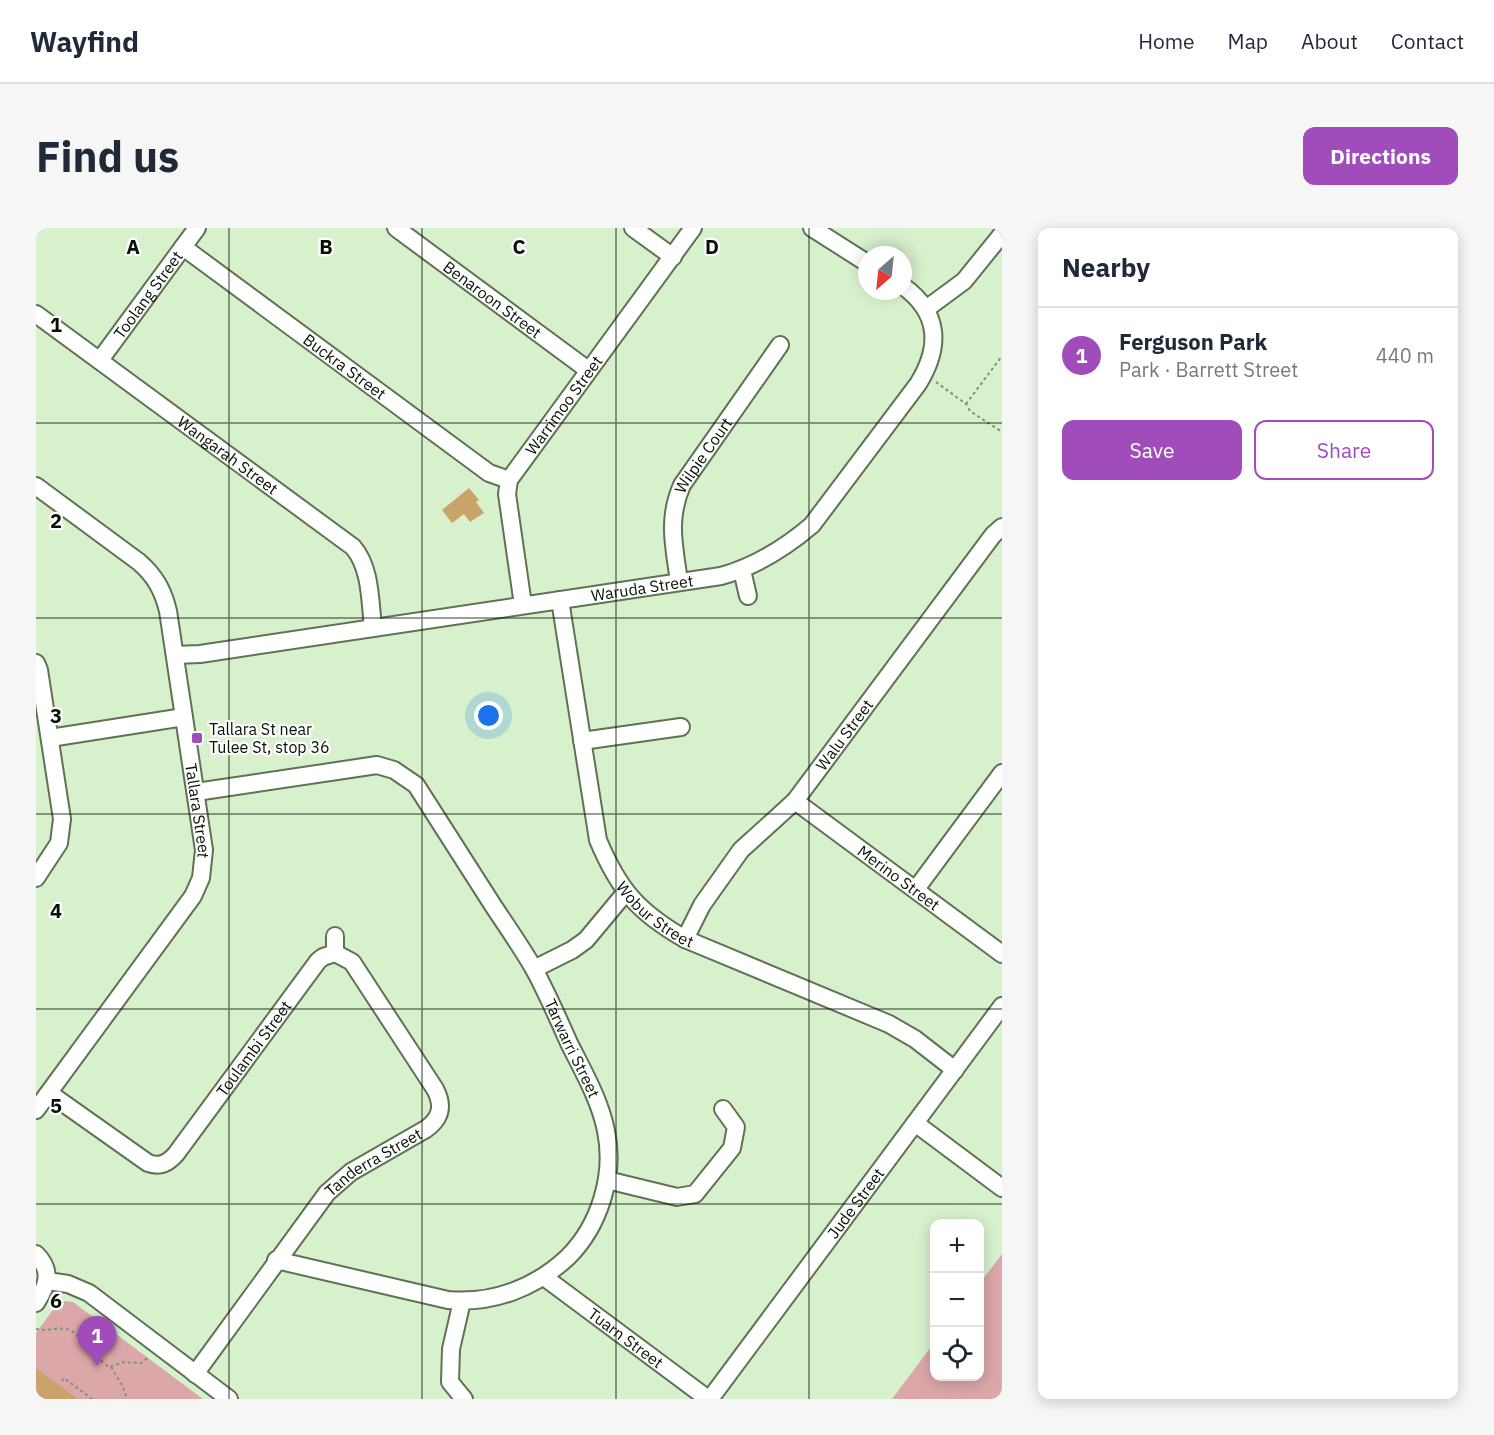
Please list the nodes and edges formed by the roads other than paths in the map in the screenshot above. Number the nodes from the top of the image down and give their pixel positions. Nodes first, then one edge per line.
1 (197, 228) edge
2 (396, 228) edge
3 (633, 228) edge
4 (693, 228) edge
5 (812, 228) edge
6 (1002, 234) edge
7 (183, 247) junction
8 (673, 257) junction
9 (858, 257) edge
10 (912, 294) edge
11 (926, 309) junction
12 (36, 314) edge
13 (780, 345) dead end
14 (100, 360) junction
15 (588, 370) junction
16 (509, 480) junction
17 (36, 486) edge
18 (1002, 527) edge
19 (742, 570) junction
20 (679, 581) junction
21 (748, 596) dead end
22 (560, 600) junction
23 (523, 605) junction
24 (373, 628) junction
25 (175, 655) junction
26 (36, 663) edge
27 (184, 717) junction
28 (681, 727) dead end
29 (50, 738) junction
30 (582, 741) junction
31 (1002, 772) edge
32 (196, 792) junction
33 (795, 801) junction
34 (36, 878) edge
35 (916, 889) junction
36 (626, 892) junction
37 (335, 936) dead end
38 (685, 939) junction
39 (336, 953) junction
40 (1002, 954) edge
41 (534, 969) junction
42 (1002, 1006) edge
43 (955, 1070) junction
44 (49, 1093) junction
45 (723, 1108) dead end
46 (36, 1110) edge
47 (915, 1123) junction
48 (607, 1180) junction
49 (1002, 1188) edge
50 (36, 1254) edge
51 (276, 1260) junction
52 (544, 1277) junction
53 (47, 1281) junction
54 (462, 1301) junction
55 (36, 1303) edge
56 (195, 1374) junction
57 (229, 1399) edge
58 (464, 1399) edge
59 (709, 1399) edge

1 - 7 street, Toolang Street
2 - 15 street, Benaroon Street
3 - 8 street
4 - 8 street, Warrimoo Street
5 - 9 street
6 - 11 street
7 - 14 street, Toolang Street
7 - 16 street, Buckra Street
8 - 15 street, Warrimoo Street
10 - 11 street, Waruda Street
11 - 19 street, Waruda Street
12 - 14 street, Wangarah Street
13 - 20 street, Wilpie Court
14 - 24 street, Wangarah Street
15 - 16 street, Warrimoo Street
16 - 23 street
17 - 25 street, Tallara Street
18 - 33 street, Walu Street
19 - 20 street, Waruda Street
19 - 21 street
20 - 22 street, Waruda Street
22 - 23 street, Waruda Street
22 - 30 street, Wobur Street
23 - 24 street, Waruda Street
24 - 25 street, Waruda Street
25 - 27 street, Tallara Street
26 - 29 street
27 - 29 street
27 - 32 street, Tallara Street
28 - 30 street
29 - 34 street
30 - 36 street, Wobur Street
31 - 35 street
32 - 41 street, Tarwarri Street
32 - 44 street, Tallara Street
33 - 35 street, Merino Street
33 - 38 street, Walu Street
35 - 40 street, Merino Street
36 - 38 street, Wobur Street
36 - 41 street
37 - 39 street
38 - 43 street, Wobur Street
39 - 44 street, Toulambi Street
39 - 51 street, Tanderra Street
41 - 48 street, Tarwarri Street
42 - 43 street, Jude Street
43 - 47 street, Jude Street
44 - 46 street, Tallara Street
45 - 48 street
47 - 49 street
47 - 59 street, Jude Street
48 - 52 street, Tarwarri Street
50 - 53 street
51 - 54 street, Tarwarri Street
51 - 56 street, Tanderra Street
52 - 54 street, Tarwarri Street
52 - 59 street, Tuarn Street
53 - 55 street
53 - 56 street
54 - 58 street
56 - 57 street

